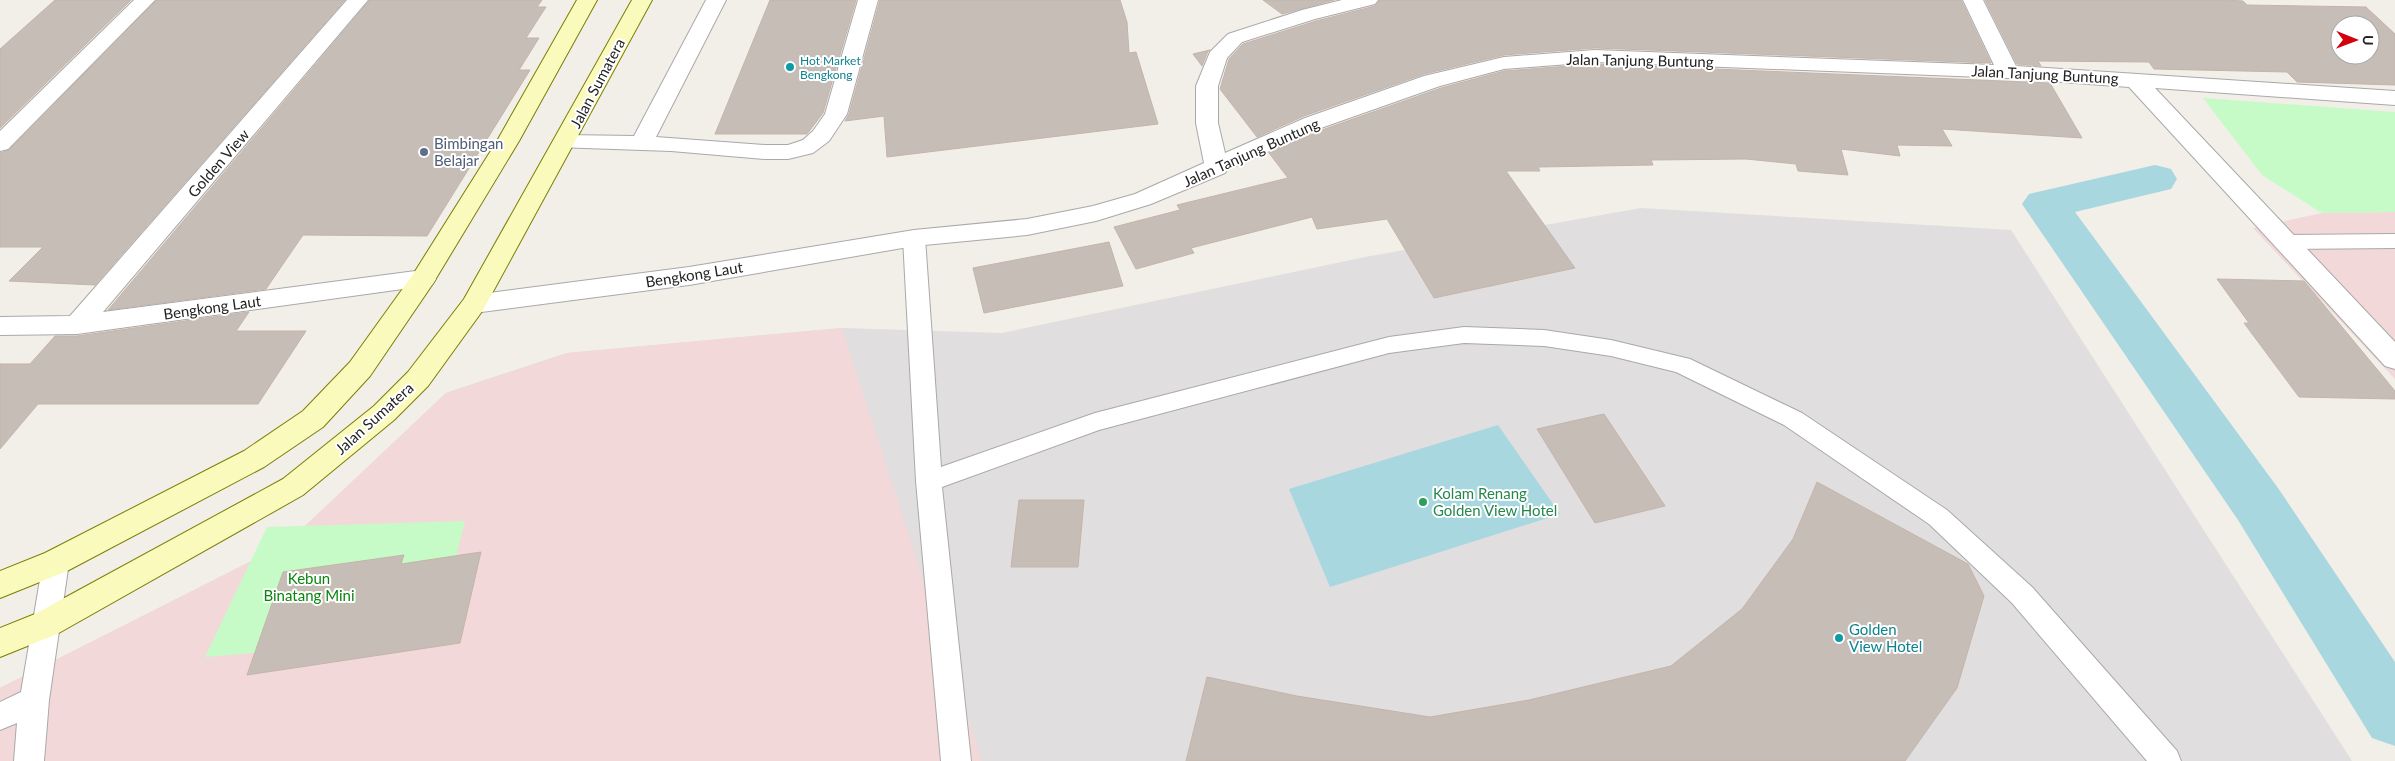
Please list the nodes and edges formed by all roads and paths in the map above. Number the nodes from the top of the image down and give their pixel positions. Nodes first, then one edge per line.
1 (145, 0) edge
2 (358, 0) edge
3 (587, 0) edge
4 (642, 0) edge
5 (716, 0) edge
6 (868, 0) edge
7 (1368, 0) edge
8 (1973, 0) edge
9 (2008, 72) junction
10 (2134, 79) junction
11 (2395, 98) edge
12 (564, 142) junction
13 (642, 142) junction
14 (0, 144) edge
15 (1217, 168) junction
16 (914, 238) junction
17 (2395, 241) edge
18 (2285, 242) junction
19 (423, 279) junction
20 (474, 304) junction
21 (77, 325) junction
22 (0, 326) edge
23 (2395, 359) edge
24 (929, 481) junction
25 (56, 562) junction
26 (0, 585) edge
27 (46, 624) junction
28 (0, 643) edge
29 (34, 700) junction
30 (0, 718) edge
31 (2162, 760) edge
32 (29, 761) edge
33 (956, 761) edge

1 - 14 street
2 - 21 street, Golden View
3 - 19 main road
4 - 12 main road, Jalan Sumatera
5 - 13 street
6 - 13 street
7 - 15 street
8 - 9 street
9 - 10 street, Jalan Tanjung Buntung
9 - 15 street, Jalan Tanjung Buntung
10 - 11 street, Jalan Tanjung Buntung
10 - 18 street
12 - 13 street
12 - 20 main road, Jalan Sumatera
15 - 16 street, Jalan Tanjung Buntung
16 - 20 street, Bengkong Laut
16 - 24 lane
17 - 18 lane
18 - 23 street
19 - 21 street, Bengkong Laut
19 - 25 main road
20 - 27 main road, Jalan Sumatera
21 - 22 street, Bengkong Laut
24 - 31 lane
24 - 33 lane
25 - 26 main road
25 - 27 lane
27 - 28 main road, Jalan Sumatera
27 - 29 lane
29 - 30 lane
29 - 32 lane

